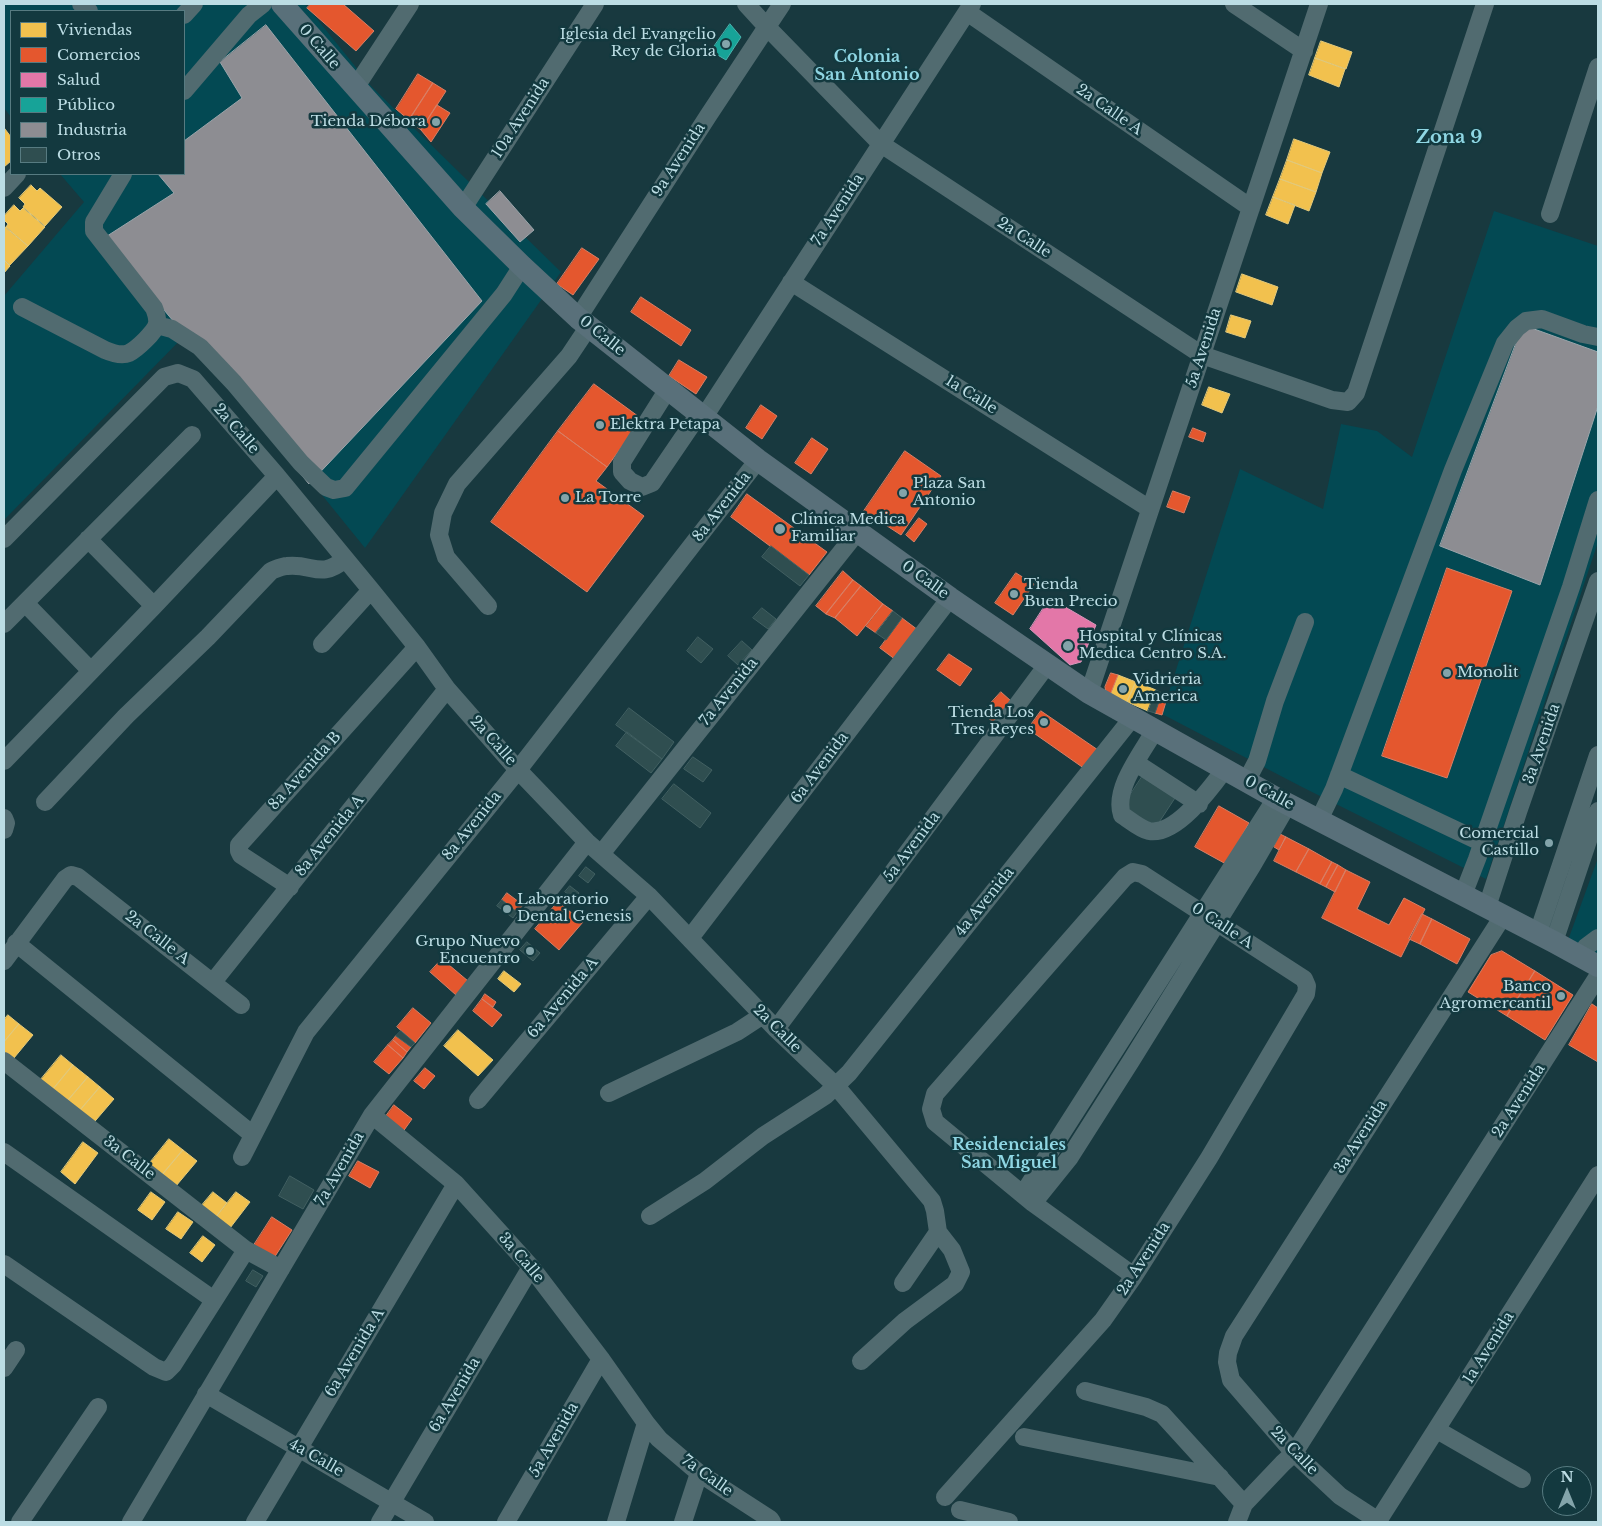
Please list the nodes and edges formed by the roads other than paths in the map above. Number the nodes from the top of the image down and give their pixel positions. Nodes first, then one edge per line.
1 (194, 4) edge
2 (263, 4) edge
3 (282, 4) edge
4 (410, 4) edge
5 (595, 4) edge
6 (746, 4) edge
7 (782, 4) edge
8 (1234, 4) edge
9 (1319, 4) edge
10 (1485, 4) edge
11 (969, 8) edge
12 (185, 14) edge
13 (767, 27) junction
14 (1304, 50) junction
15 (1598, 67) edge
16 (355, 88) junction
17 (185, 90) edge
18 (881, 144) junction
19 (16, 175) edge
20 (123, 175) edge
21 (4, 188) edge
22 (463, 208) junction
23 (1251, 208) junction
24 (1550, 214) dead end
25 (522, 266) junction
26 (791, 282) junction
27 (22, 307) dead end
28 (584, 322) junction
29 (157, 325) junction
30 (1598, 337) edge
31 (1202, 355) junction
32 (668, 389) junction
33 (701, 415) junction
34 (192, 434) dead end
35 (758, 460) junction
36 (278, 476) junction
37 (1598, 500) edge
38 (1150, 509) junction
39 (858, 531) junction
40 (4, 539) edge
41 (88, 539) junction
42 (345, 559) junction
43 (1598, 581) edge
44 (371, 590) junction
45 (950, 598) junction
46 (25, 603) junction
47 (154, 606) junction
48 (488, 606) dead end
49 (1305, 622) dead end
50 (4, 624) edge
51 (322, 644) dead end
52 (417, 647) junction
53 (1047, 665) junction
54 (91, 671) junction
55 (447, 690) junction
56 (1089, 693) junction
57 (1133, 717) junction
58 (1156, 730) junction
59 (1598, 755) edge
60 (4, 760) edge
61 (1136, 763) junction
62 (1225, 769) junction
63 (518, 770) junction
64 (1339, 776) junction
65 (1247, 780) junction
66 (1282, 801) junction
67 (45, 802) dead end
68 (1198, 804) junction
69 (1598, 811) edge
70 (4, 818) edge
71 (1319, 820) junction
72 (4, 830) edge
73 (587, 842) junction
74 (1483, 843) junction
75 (601, 854) junction
76 (290, 886) junction
77 (1463, 895) junction
78 (649, 896) junction
79 (1495, 911) junction
80 (1210, 919) junction
81 (690, 938) junction
82 (1546, 938) junction
83 (1598, 938) edge
84 (16, 943) junction
85 (4, 961) edge
86 (1589, 961) edge
87 (1598, 976) edge
88 (213, 982) junction
89 (1306, 994) joint
90 (241, 1005) dead end
91 (763, 1015) junction
92 (776, 1029) junction
93 (1115, 1051) junction
94 (4, 1061) edge
95 (1130, 1061) junction
96 (836, 1086) junction
97 (609, 1093) dead end
98 (478, 1100) dead end
99 (372, 1115) junction
100 (253, 1135) junction
101 (4, 1152) edge
102 (242, 1157) dead end
103 (1598, 1175) edge
104 (456, 1184) junction
105 (1028, 1199) junction
106 (650, 1216) dead end
107 (938, 1232) junction
108 (246, 1250) junction
109 (4, 1264) edge
110 (531, 1267) junction
111 (281, 1270) junction
112 (1134, 1276) junction
113 (903, 1283) dead end
114 (214, 1300) junction
115 (16, 1350) dead end
116 (601, 1359) junction
117 (861, 1361) dead end
118 (1227, 1362) joint
119 (4, 1368) edge
120 (1085, 1391) dead end
121 (206, 1394) junction
122 (98, 1408) dead end
123 (646, 1423) junction
124 (1438, 1430) junction
125 (1024, 1437) dead end
126 (298, 1448) junction
127 (1294, 1453) junction
128 (699, 1473) junction
129 (1220, 1477) junction
130 (1522, 1479) dead end
131 (945, 1497) dead end
132 (392, 1503) junction
133 (1244, 1504) junction
134 (960, 1510) dead end
135 (20, 1522) edge
136 (131, 1522) edge
137 (255, 1522) edge
138 (380, 1522) edge
139 (425, 1522) edge
140 (506, 1522) edge
141 (616, 1522) edge
142 (683, 1522) edge
143 (772, 1522) edge
144 (1009, 1522) edge
145 (1237, 1522) edge
146 (1379, 1522) edge

1 - 12 street
2 - 17 street
3 - 16 main road, 0 Calle
4 - 16 street
5 - 22 street, 10a Avenida
6 - 13 street, 2a Calle
7 - 13 street, 9a Avenida
8 - 14 street
9 - 14 street, 5a Avenida
10 - 31 street, 2a Calle
11 - 18 street, 7a Avenida
11 - 23 street, 2a Calle A
13 - 18 street, 2a Calle
13 - 28 street, 9a Avenida
14 - 23 street, 5a Avenida
15 - 24 street
16 - 22 main road, 0 Calle
18 - 26 street, 7a Avenida
18 - 31 street, 2a Calle
19 - 21 street
20 - 29 street
22 - 25 main road, 0 Calle
23 - 31 street, 5a Avenida
25 - 28 main road, 0 Calle
25 - 29 street
26 - 33 street, 7a Avenida
26 - 38 street, 1a Calle
27 - 29 street
28 - 32 main road, 0 Calle
28 - 48 street, 9a Avenida
30 - 64 street
31 - 38 street, 5a Avenida
32 - 33 main road, 0 Calle
32 - 33 street, 7a Avenida
33 - 35 main road, 0 Calle
34 - 41 street
35 - 39 main road, 0 Calle
35 - 63 street, 8a Avenida
36 - 40 street, 2a Calle
36 - 42 street, 2a Calle
36 - 47 street
37 - 74 street
38 - 56 street, 5a Avenida
39 - 45 main road, 0 Calle
39 - 75 street, 7a Avenida
41 - 46 street
41 - 47 street
42 - 44 street, 2a Calle
42 - 67 street
43 - 79 street, 3a Avenida
44 - 51 street
44 - 52 street, 2a Calle
45 - 53 main road, 0 Calle
45 - 81 street, 6a Avenida
46 - 50 street
46 - 54 street
47 - 54 street
49 - 65 street
52 - 55 street, 2a Calle
52 - 76 street, 8a Avenida B
53 - 56 main road, 0 Calle
53 - 92 street, 5a Avenida
54 - 60 street
55 - 63 street, 2a Calle
55 - 76 street, 8a Avenida A
56 - 57 main road, 0 Calle
57 - 58 main road, 0 Calle
57 - 96 street, 4a Avenida
58 - 61 street
58 - 62 main road, 0 Calle
59 - 82 street
61 - 68 street
61 - 68 street
62 - 65 main road, 0 Calle
62 - 68 street
63 - 73 street, 2a Calle
63 - 100 street, 8a Avenida
64 - 71 street
64 - 74 street
65 - 66 main road, 0 Calle
66 - 71 main road, 0 Calle
66 - 80 street
69 - 82 street
70 - 72 street
71 - 77 main road, 0 Calle
73 - 75 street, 2a Calle
73 - 99 street, 7a Avenida
74 - 77 street
75 - 78 street, 2a Calle
76 - 88 street, 8a Avenida A
77 - 79 main road, 0 Calle
78 - 81 street, 2a Calle
78 - 98 street, 6a Avenida A
79 - 82 main road, 0 Calle
79 - 118 street, 3a Avenida
80 - 89 street, 0 Calle A
80 - 93 street
80 - 95 street
80 - 105 street, 0 Calle A
81 - 91 street, 2a Calle
82 - 86 main road, 0 Calle
83 - 86 street
84 - 85 street
84 - 88 street, 2a Calle A
84 - 100 street
87 - 127 street, 2a Avenida
88 - 90 street, 2a Calle A
89 - 112 street, 2a Avenida
91 - 92 street, 2a Calle
91 - 97 street
92 - 96 street, 2a Calle
93 - 95 street
93 - 105 street
94 - 108 street, 3a Calle
95 - 105 street
96 - 106 street, 4a Avenida
96 - 107 street, 2a Calle
99 - 104 street, 3a Calle
99 - 111 street, 7a Avenida
100 - 102 street, 8a Avenida
101 - 114 street
103 - 124 street, 1a Avenida
104 - 110 street, 3a Calle
104 - 126 street, 6a Avenida A
105 - 112 street
107 - 113 street
107 - 117 street
108 - 111 street, 3a Calle
108 - 114 street
109 - 114 street
110 - 116 street, 3a Calle
110 - 132 street, 6a Avenida
111 - 121 street, 7a Avenida
112 - 131 street, 2a Avenida
115 - 119 street
116 - 123 street, 3a Calle
116 - 140 street, 5a Avenida
118 - 127 street, 2a Calle
120 - 129 street
121 - 126 street, 4a Calle
121 - 136 street, 7a Avenida
122 - 135 street
123 - 128 street, 7a Calle
123 - 141 street
124 - 130 street
124 - 146 street, 1a Avenida
125 - 129 street
126 - 132 street, 4a Calle
126 - 137 street, 6a Avenida A
127 - 133 street, 2a Avenida
127 - 146 street, 2a Calle
128 - 142 street
128 - 143 street, 7a Calle
129 - 133 street
132 - 138 street, 6a Avenida
132 - 139 street, 4a Calle
133 - 145 street
134 - 144 street

